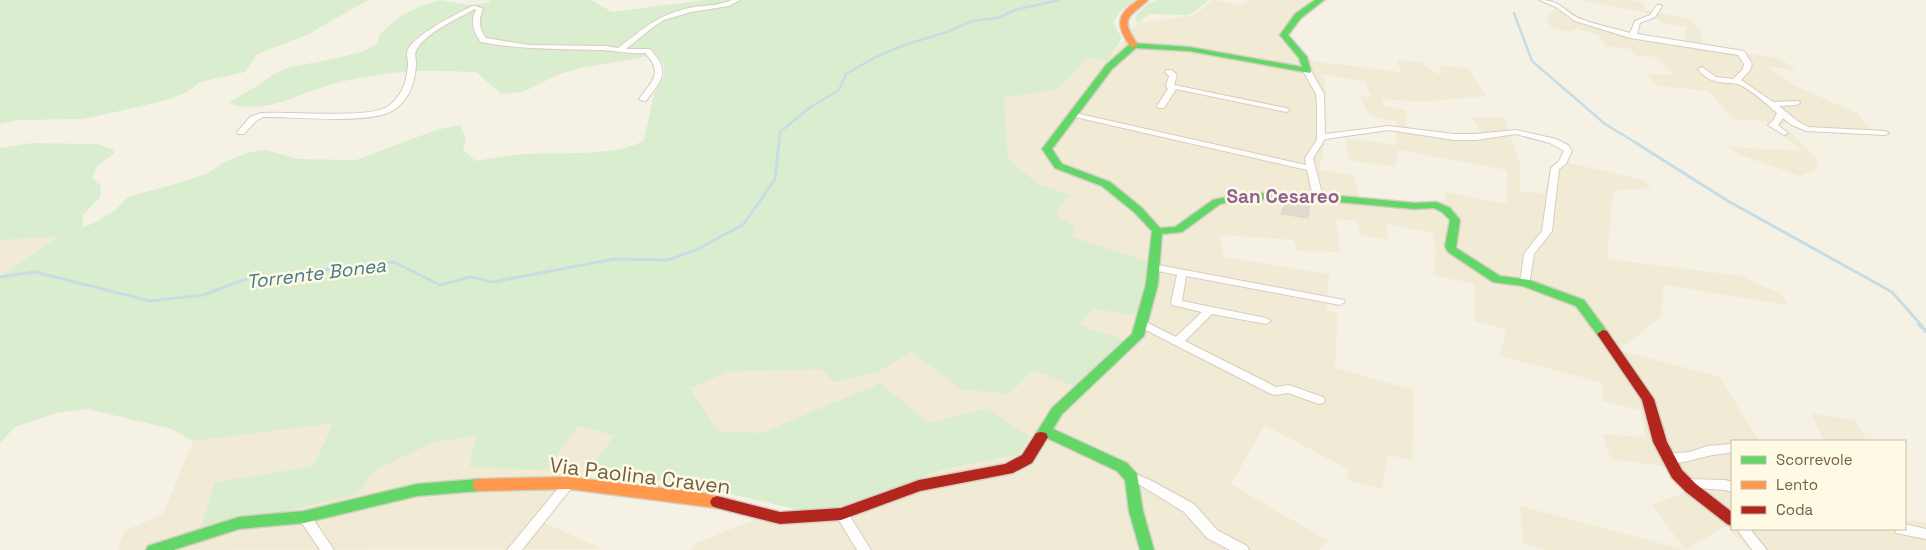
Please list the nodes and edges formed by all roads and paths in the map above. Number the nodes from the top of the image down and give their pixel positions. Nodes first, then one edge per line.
1 (737, 0) edge
2 (1144, 0) edge
3 (1320, 0) edge
4 (1542, 0) edge
5 (1659, 6) dead end
6 (1633, 36) junction
7 (1134, 45) junction
8 (621, 49) junction
9 (1702, 69) dead end
10 (1169, 72) dead end
11 (1307, 72) junction
12 (1738, 81) junction
13 (1170, 86) junction
14 (643, 99) dead end
15 (1796, 103) dead end
16 (1771, 104) junction
17 (1160, 106) dead end
18 (1286, 110) dead end
19 (1781, 112) junction
20 (1075, 115) junction
21 (241, 132) dead end
22 (1784, 133) dead end
23 (1885, 133) dead end
24 (1321, 137) junction
25 (1310, 168) junction
26 (1318, 197) junction
27 (1156, 230) junction
28 (1153, 267) junction
29 (1182, 273) junction
30 (1524, 283) junction
31 (1340, 302) dead end
32 (1210, 310) junction
33 (1266, 321) dead end
34 (1142, 324) junction
35 (1177, 342) junction
36 (1319, 400) dead end
37 (1045, 432) junction
38 (1731, 448) edge
39 (1668, 457) junction
40 (1132, 478) junction
41 (569, 483) junction
42 (1687, 484) junction
43 (1731, 487) edge
44 (841, 514) junction
45 (304, 517) junction
46 (1731, 519) edge
47 (1745, 530) edge
48 (1906, 530) edge
49 (1926, 534) edge
50 (153, 550) edge
51 (327, 550) edge
52 (514, 550) edge
53 (864, 550) edge
54 (1146, 550) edge
55 (1242, 550) edge
56 (1760, 550) edge

1 - 8 street
2 - 7 street
3 - 11 street
4 - 6 street
5 - 6 street
6 - 12 street
7 - 11 street
7 - 20 street
8 - 14 street
8 - 21 street
9 - 12 street
10 - 13 street
11 - 24 street
12 - 16 street
13 - 17 street
13 - 18 street
15 - 16 street
16 - 19 street
19 - 22 street
19 - 23 street
20 - 25 street
20 - 27 street
24 - 25 street
24 - 30 street
25 - 26 street
26 - 27 street
26 - 30 street
27 - 28 street, Via Paolina Craven
28 - 29 street
28 - 34 street, Via Paolina Craven
29 - 31 street
29 - 32 street
30 - 39 street
32 - 33 street
32 - 35 street
34 - 35 street
34 - 37 street, Via Paolina Craven
35 - 36 street
37 - 40 street
37 - 44 street, Via Paolina Craven
38 - 39 street
39 - 42 street
40 - 54 street
40 - 55 street
41 - 44 street, Via Paolina Craven
41 - 45 street, Via Paolina Craven
41 - 52 street
42 - 43 street
42 - 46 street
44 - 53 street
45 - 50 street, Via Paolina Craven
45 - 51 street
47 - 56 street
48 - 49 street

